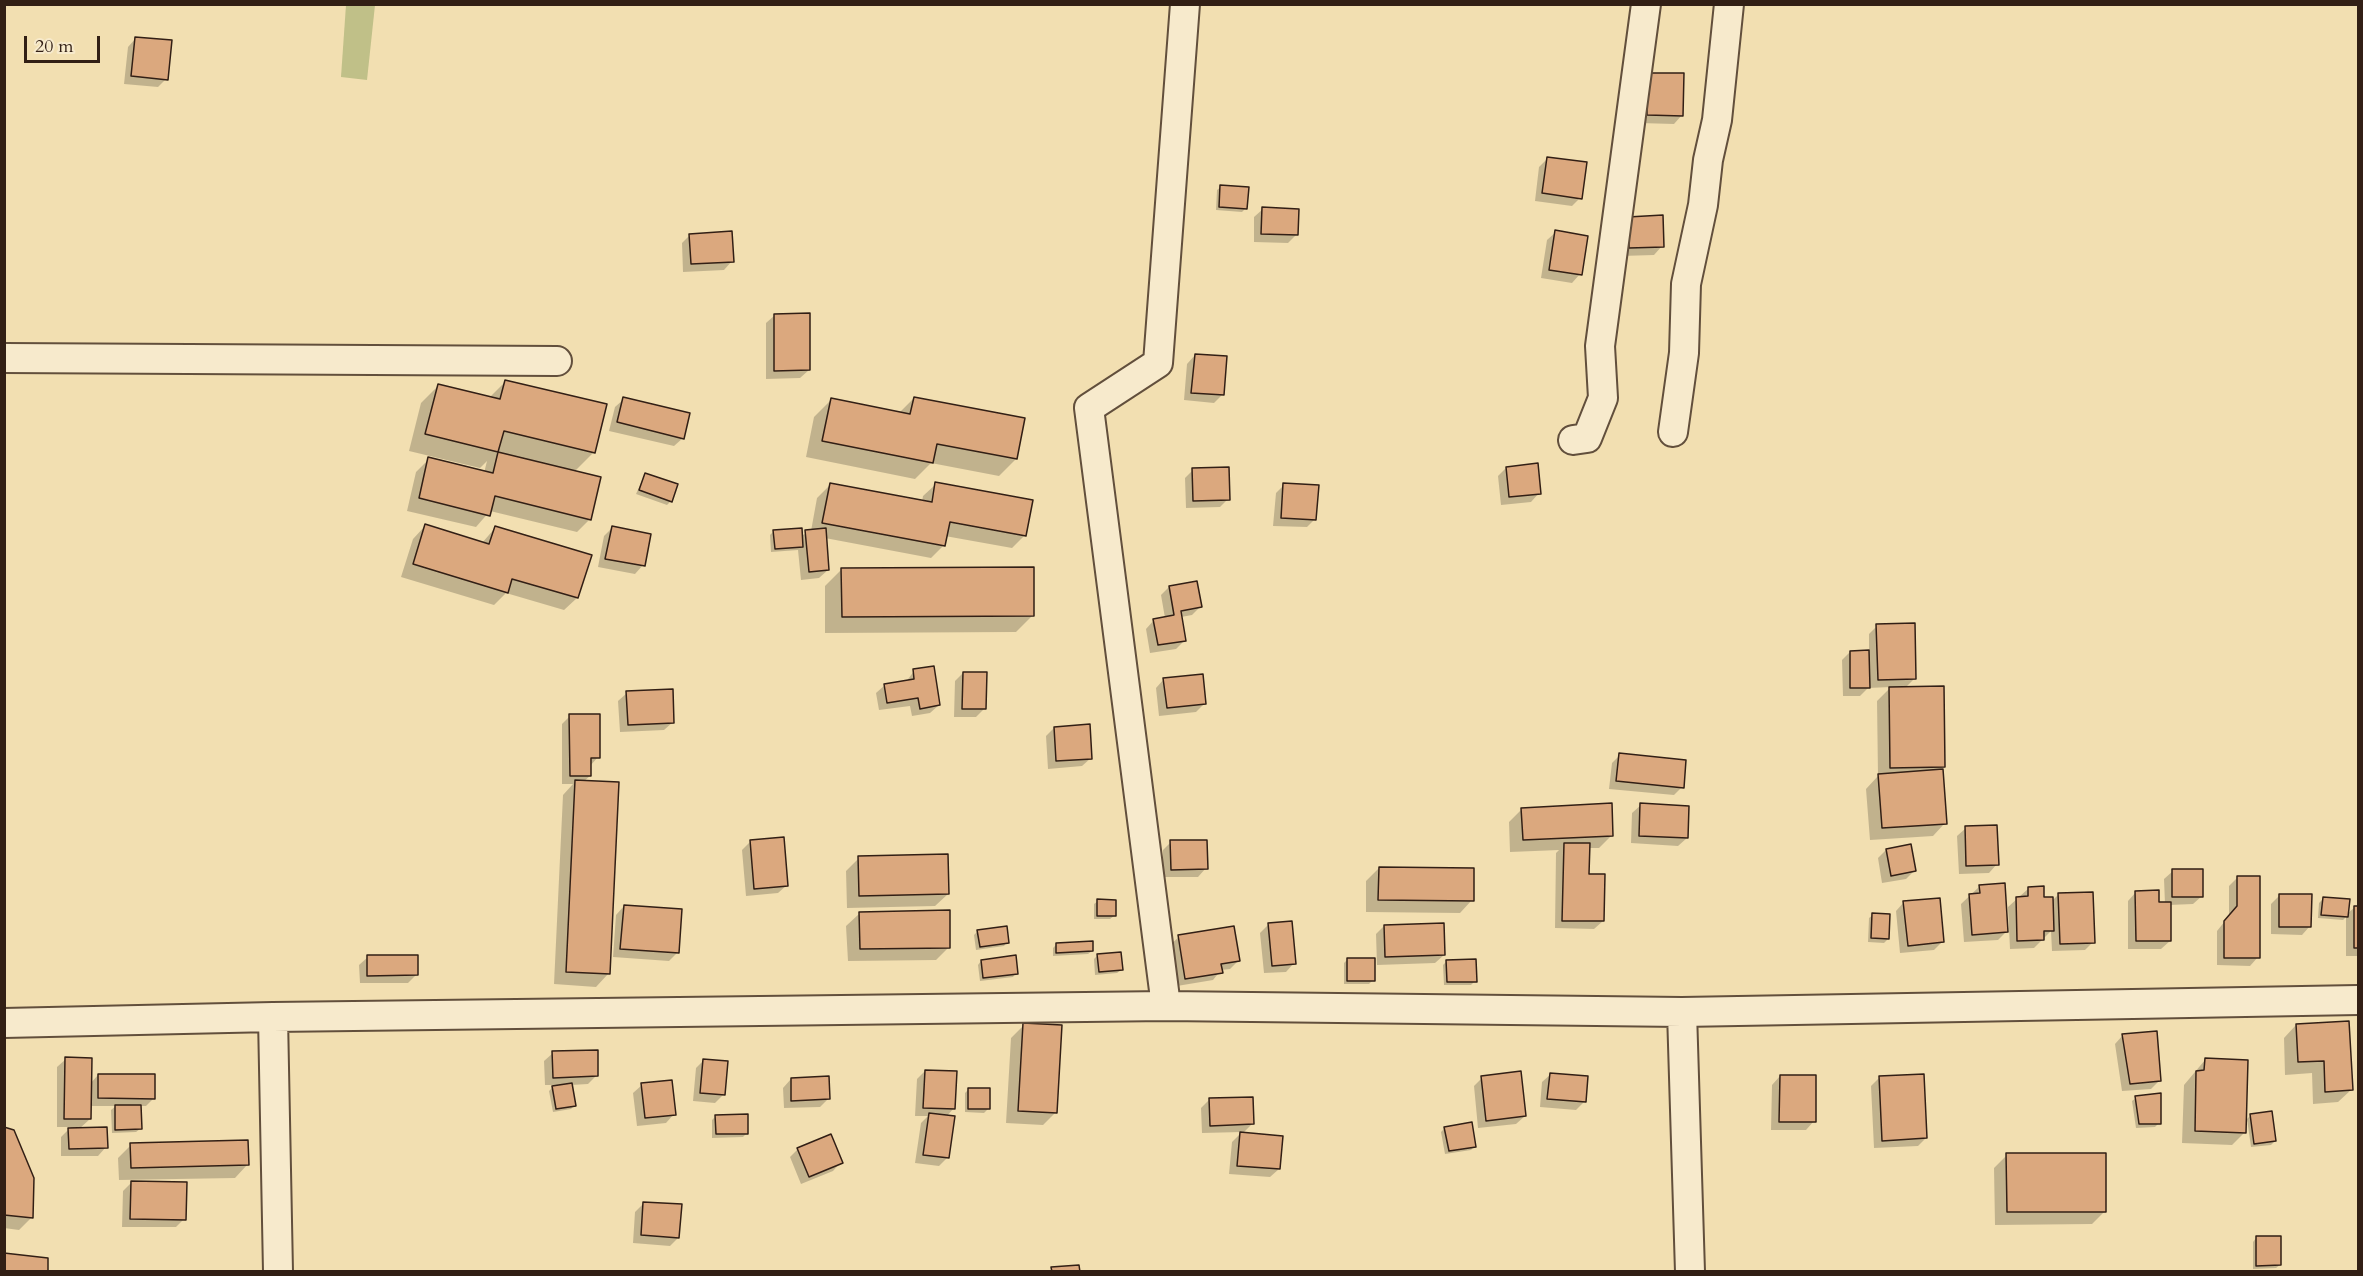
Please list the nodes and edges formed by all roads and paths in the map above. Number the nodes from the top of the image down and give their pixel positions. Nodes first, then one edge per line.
1 (1185, 4) edge
2 (1646, 4) edge
3 (1729, 4) edge
4 (4, 358) edge
5 (556, 361) dead end
6 (1673, 432) dead end
7 (1573, 440) dead end
8 (2358, 1000) edge
9 (1166, 1006) junction
10 (1682, 1011) junction
11 (273, 1017) junction
12 (4, 1023) edge
13 (278, 1272) edge
14 (1690, 1272) edge

1 - 9 street
2 - 7 street
3 - 6 street
4 - 5 street
8 - 10 street
9 - 10 street
9 - 11 street
10 - 14 street
11 - 12 street
11 - 13 street

